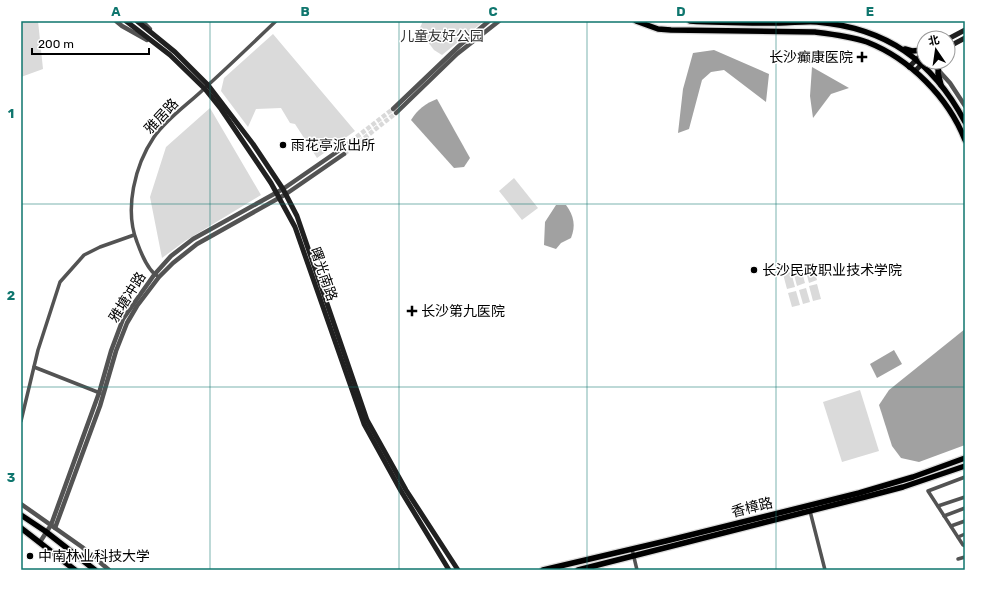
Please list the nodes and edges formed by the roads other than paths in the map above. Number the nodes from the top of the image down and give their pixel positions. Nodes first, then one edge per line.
1 (116, 21) edge
2 (126, 21) edge
3 (137, 21) edge
4 (142, 21) edge
5 (276, 21) edge
6 (489, 21) edge
7 (498, 21) edge
8 (636, 21) edge
9 (690, 21) edge
10 (700, 21) edge
11 (790, 21) edge
12 (824, 22) edge
13 (783, 23) junction
14 (965, 30) edge
15 (956, 35) edge
16 (158, 38) junction
17 (965, 38) edge
18 (154, 43) junction
19 (956, 43) edge
20 (899, 47) junction
21 (916, 52) edge
22 (916, 60) joint
23 (909, 67) junction
24 (929, 70) edge
25 (938, 70) edge
26 (939, 70) edge
27 (915, 71) joint
28 (207, 87) junction
29 (942, 87) junction
30 (965, 106) edge
31 (965, 122) edge
32 (965, 140) edge
33 (284, 189) junction
34 (277, 193) junction
35 (286, 194) junction
36 (280, 199) junction
37 (134, 235) junction
38 (154, 275) junction
39 (159, 277) junction
40 (34, 367) junction
41 (102, 394) junction
42 (21, 421) edge
43 (965, 458) edge
44 (965, 466) edge
45 (965, 477) edge
46 (965, 497) edge
47 (21, 504) edge
48 (938, 506) junction
49 (965, 508) edge
50 (810, 511) junction
51 (21, 515) edge
52 (944, 516) junction
53 (965, 521) edge
54 (51, 525) junction
55 (951, 526) junction
56 (55, 528) junction
57 (22, 531) edge
58 (45, 531) junction
59 (965, 534) edge
60 (958, 537) junction
61 (40, 542) junction
62 (965, 546) edge
63 (632, 549) junction
64 (634, 556) junction
65 (965, 557) edge
66 (958, 559) dead end
67 (75, 570) edge
68 (95, 570) edge
69 (109, 570) edge
70 (449, 570) edge
71 (458, 570) edge
72 (543, 570) edge
73 (578, 570) edge
74 (637, 570) edge
75 (825, 570) edge

1 - 18 street
2 - 18 main road, 曙光南路
3 - 16 main road, 曙光南路
4 - 16 street
5 - 28 street, 雅居路
6 - 7 street
8 - 23 main road
9 - 10 main road
10 - 13 main road
11 - 13 street
12 - 13 main road
12 - 20 main road
14 - 15 main road
16 - 28 main road, 曙光南路
17 - 19 main road
18 - 28 main road, 曙光南路
20 - 21 main road
20 - 22 main road
22 - 23 main road
23 - 27 main road
24 - 29 main road
25 - 29 main road
26 - 30 street
27 - 32 main road
28 - 33 main road, 曙光南路
28 - 34 main road, 曙光南路
28 - 37 street, 雅居路
29 - 31 main road
33 - 34 street, 雅塘冲路
33 - 35 main road, 曙光南路
33 - 35 street, 雅塘冲路
34 - 36 main road, 曙光南路
34 - 38 street, 雅塘冲路
35 - 36 street, 雅塘冲路
35 - 71 main road, 曙光南路
36 - 39 street, 雅塘冲路
36 - 70 main road, 曙光南路
37 - 38 street, 雅居路
37 - 40 street
38 - 39 street
38 - 41 street, 雅塘冲路
39 - 41 street, 雅塘冲路
40 - 41 street
40 - 42 street
41 - 54 street, 雅塘冲路
41 - 56 street, 雅塘冲路
43 - 63 main road, 香樟路
44 - 50 main road, 香樟路
45 - 48 street
46 - 48 street
47 - 54 street
48 - 52 street
49 - 52 street
50 - 64 main road, 香樟路
50 - 75 street
51 - 58 main road
52 - 55 street
53 - 55 street
54 - 56 street
54 - 58 street, 雅塘冲路
55 - 60 street
56 - 69 street
57 - 61 main road
58 - 61 street, 雅塘冲路
58 - 68 main road
59 - 60 street
60 - 62 street
61 - 67 main road
63 - 64 street
63 - 72 main road, 香樟路
64 - 73 main road, 香樟路
64 - 74 street
65 - 66 street

